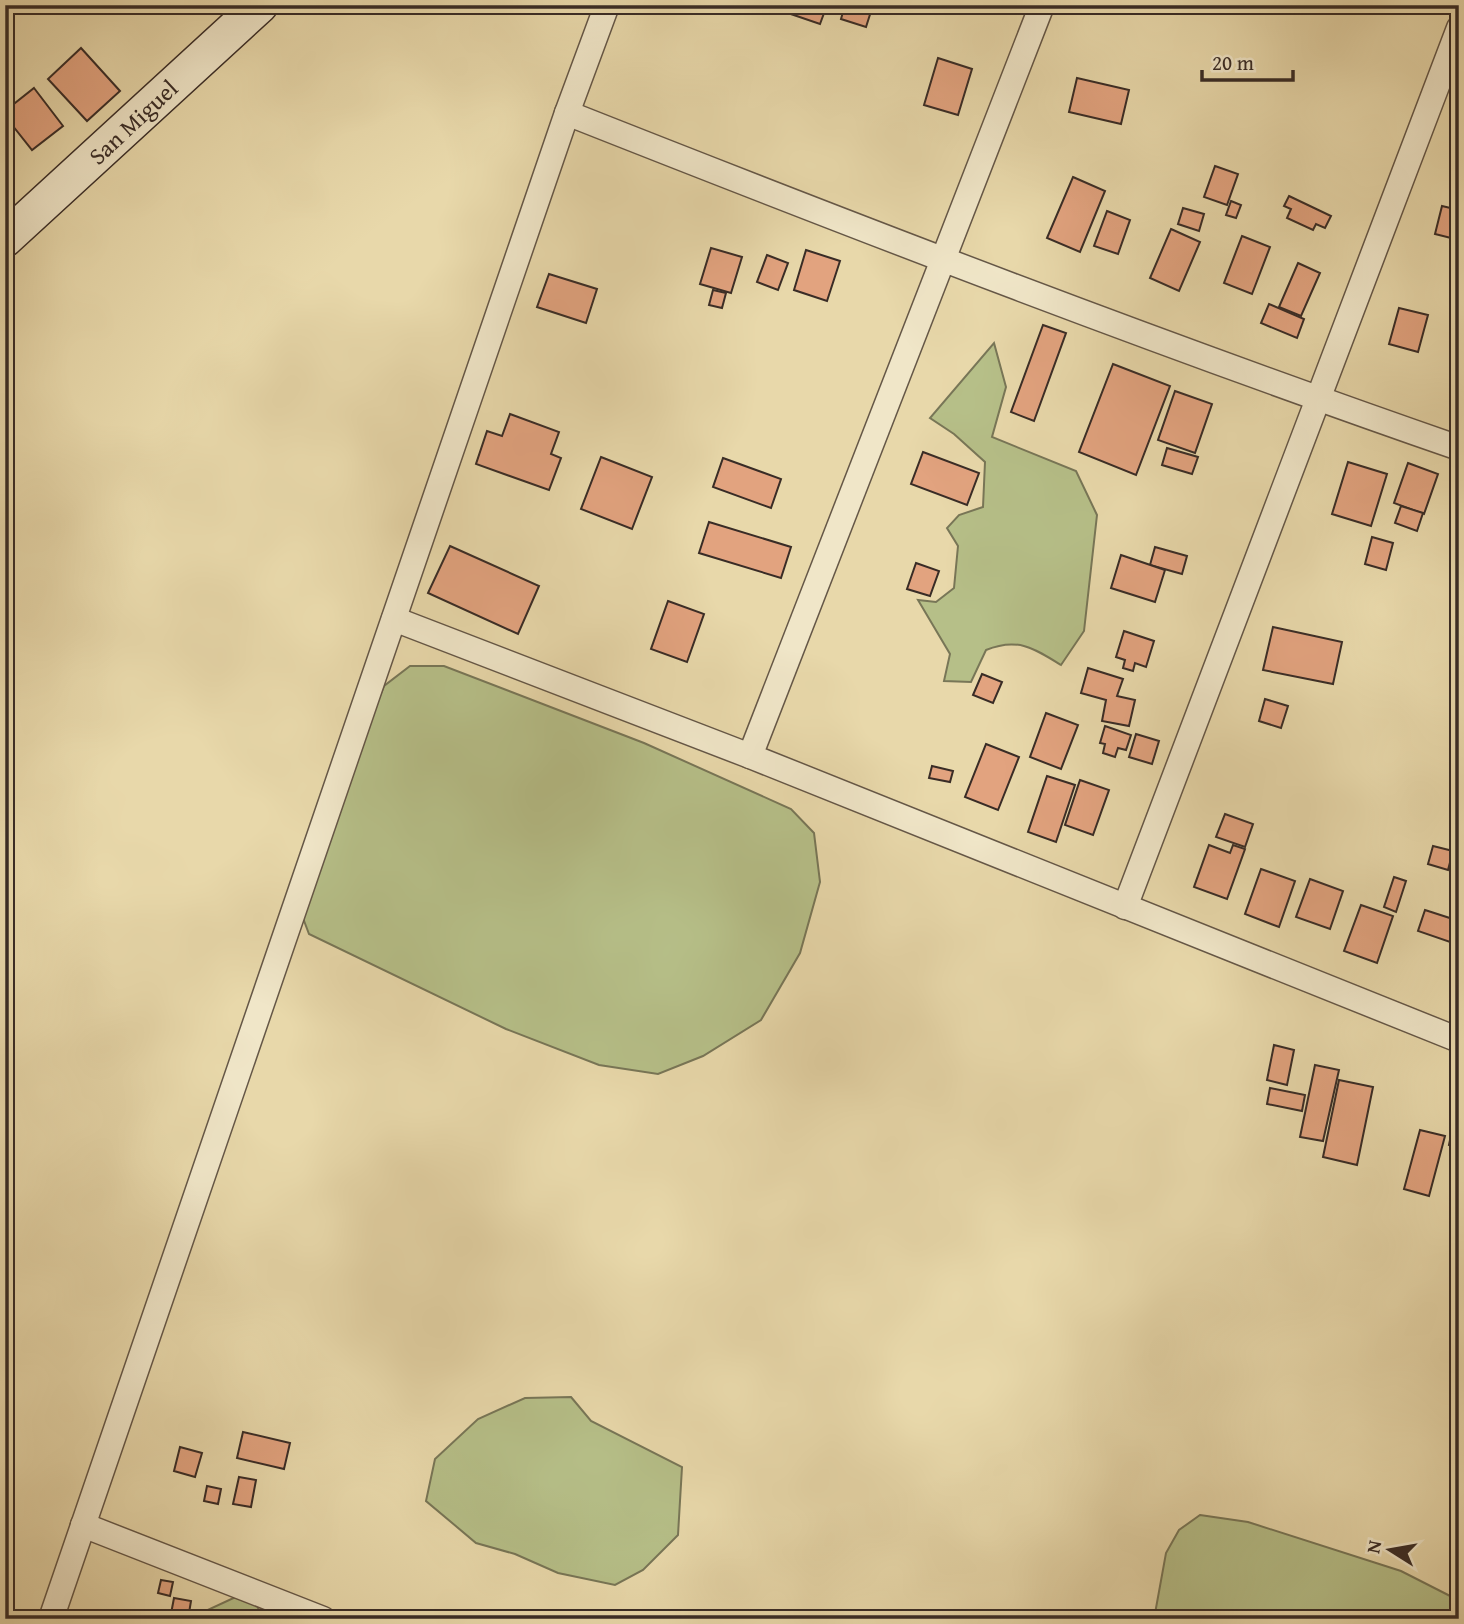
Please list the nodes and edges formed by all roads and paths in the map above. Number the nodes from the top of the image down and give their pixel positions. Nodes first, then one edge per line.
1 (260, 5) edge
2 (607, 5) edge
3 (1042, 5) edge
4 (1459, 28) edge
5 (567, 113) junction
6 (5, 239) edge
7 (943, 261) junction
8 (1318, 400) junction
9 (1459, 448) edge
10 (394, 619) junction
11 (751, 756) junction
12 (1125, 907) junction
13 (1459, 1040) edge
14 (83, 1525) junction
15 (51, 1619) edge
16 (323, 1619) edge

1 - 6 street, San Miguel
2 - 5 street
3 - 7 street
4 - 8 street
5 - 7 street
5 - 10 street
7 - 8 street
7 - 11 street
8 - 9 street
8 - 12 street
10 - 11 street
10 - 14 street
11 - 12 street
12 - 13 street
14 - 15 street
14 - 16 street

